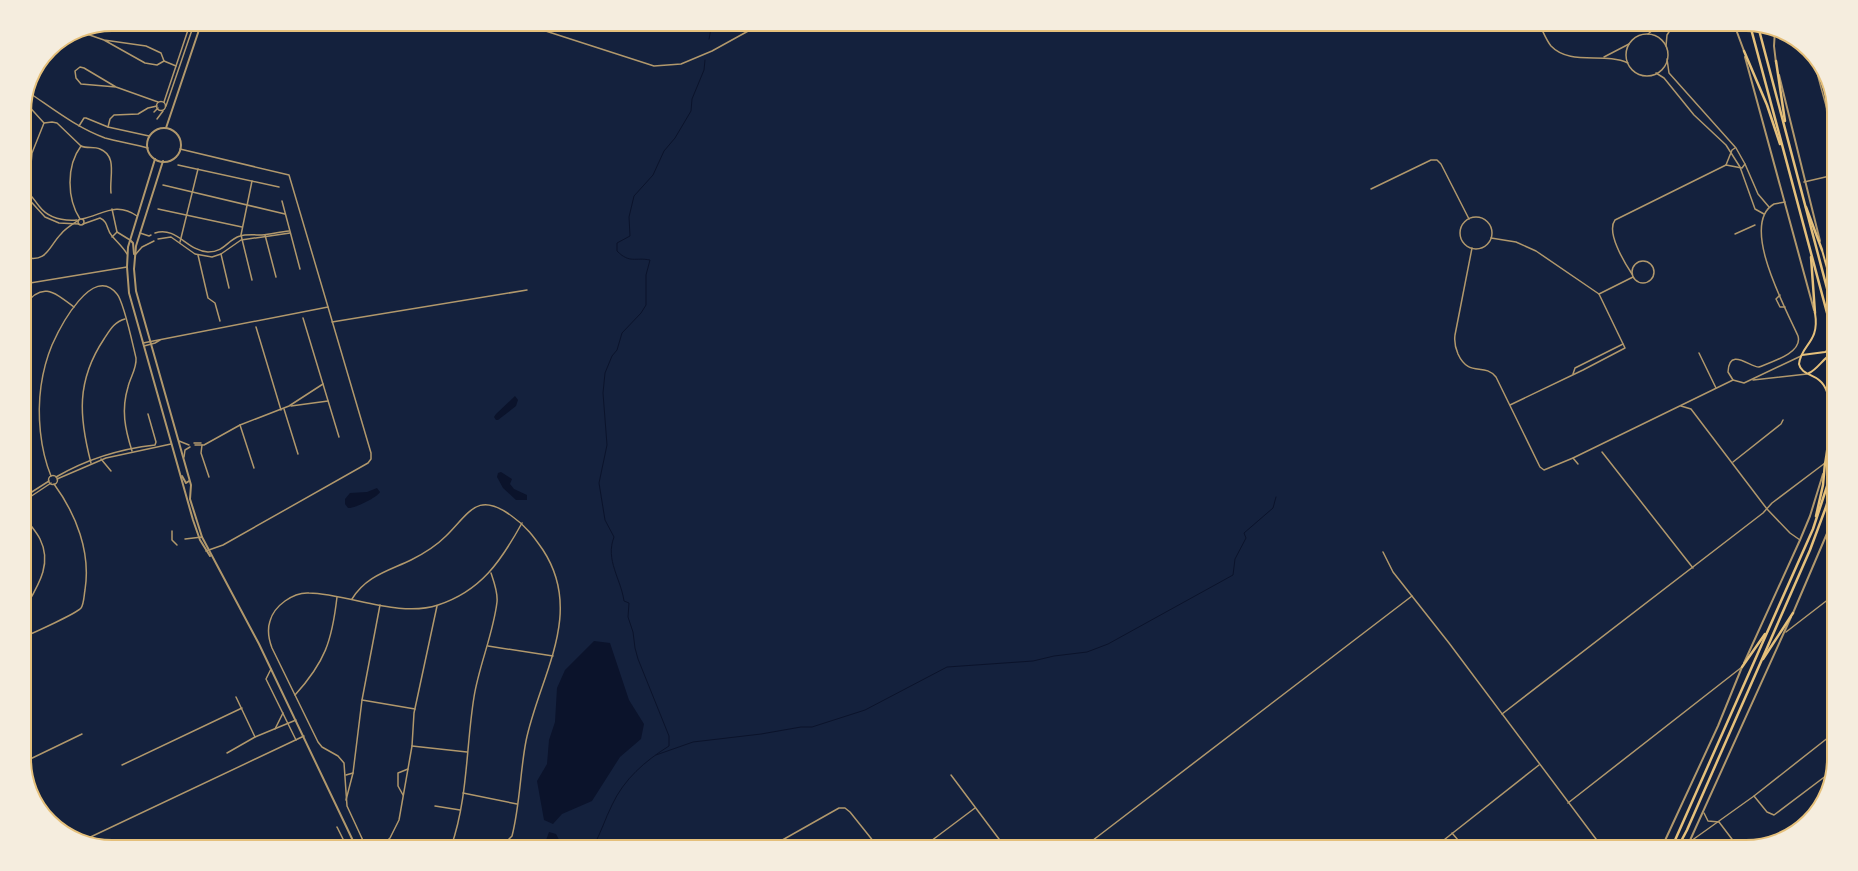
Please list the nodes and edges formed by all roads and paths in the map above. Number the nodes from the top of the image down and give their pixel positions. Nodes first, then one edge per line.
1 (188, 31) edge
2 (192, 31) edge
3 (199, 31) edge
4 (546, 31) edge
5 (748, 31) edge
6 (1542, 31) edge
7 (1652, 31) edge
8 (1670, 31) edge
9 (1737, 31) edge
10 (1752, 31) edge
11 (1760, 33) edge
12 (88, 35) edge
13 (1648, 35) junction
14 (1775, 36) edge
15 (104, 40) junction
16 (120, 42) junction
17 (1630, 43) junction
18 (118, 48) junction
19 (1666, 48) junction
20 (1744, 51) junction
21 (1602, 57) junction
22 (1667, 59) junction
23 (164, 60) junction
24 (1776, 61) junction
25 (1628, 63) junction
26 (176, 66) junction
27 (1817, 73) edge
28 (1656, 74) junction
29 (110, 83) junction
30 (108, 86) junction
31 (116, 87) junction
32 (33, 95) edge
33 (158, 102) junction
34 (164, 102) junction
35 (166, 106) junction
36 (157, 107) junction
37 (31, 109) edge
38 (1827, 109) edge
39 (164, 110) junction
40 (154, 112) dead end
41 (157, 119) dead end
42 (44, 123) junction
43 (79, 126) junction
44 (108, 127) junction
45 (166, 128) junction
46 (1787, 133) junction
47 (149, 136) junction
48 (81, 146) junction
49 (148, 148) junction
50 (1736, 148) junction
51 (180, 149) junction
52 (1731, 152) junction
53 (156, 159) junction
54 (163, 161) junction
55 (1746, 164) junction
56 (178, 165) dead end
57 (1726, 165) junction
58 (31, 166) edge
59 (1740, 168) junction
60 (198, 169) junction
61 (1790, 175) junction
62 (1827, 177) edge
63 (252, 181) junction
64 (1804, 182) junction
65 (163, 186) dead end
66 (279, 187) dead end
67 (1371, 189) dead end
68 (192, 192) junction
69 (111, 193) dead end
70 (1801, 193) junction
71 (31, 195) edge
72 (31, 201) edge
73 (282, 201) dead end
74 (1785, 202) junction
75 (247, 205) junction
76 (1769, 207) junction
77 (112, 209) junction
78 (158, 209) dead end
79 (285, 214) junction
80 (1764, 214) junction
81 (186, 215) junction
82 (136, 216) junction
83 (80, 219) junction
84 (1468, 219) junction
85 (79, 224) junction
86 (83, 224) junction
87 (73, 225) junction
88 (1755, 225) dead end
89 (242, 227) junction
90 (117, 232) junction
91 (290, 232) junction
92 (140, 233) junction
93 (155, 233) dead end
94 (1735, 234) dead end
95 (151, 235) dead end
96 (241, 235) junction
97 (265, 235) junction
98 (112, 237) junction
99 (181, 238) junction
100 (266, 238) junction
101 (1491, 238) junction
102 (158, 239) dead end
103 (130, 240) junction
104 (241, 240) junction
105 (154, 241) dead end
106 (180, 242) junction
107 (1472, 248) junction
108 (1810, 248) junction
109 (1822, 250) junction
110 (127, 254) junction
111 (221, 254) junction
112 (135, 255) junction
113 (198, 255) junction
114 (31, 257) edge
115 (127, 267) junction
116 (1827, 267) edge
117 (300, 269) dead end
118 (1632, 274) junction
119 (276, 277) dead end
120 (1633, 277) junction
121 (252, 280) dead end
122 (31, 283) edge
123 (229, 288) dead end
124 (1827, 289) edge
125 (527, 290) dead end
126 (1599, 294) junction
127 (1780, 295) junction
128 (31, 298) edge
129 (74, 307) junction
130 (328, 307) junction
131 (1785, 307) junction
132 (1827, 312) edge
133 (1815, 313) junction
134 (303, 318) dead end
135 (126, 319) junction
136 (220, 321) dead end
137 (332, 322) junction
138 (256, 327) dead end
139 (151, 340) junction
140 (160, 340) junction
141 (143, 343) junction
142 (152, 344) junction
143 (1623, 344) junction
144 (144, 346) junction
145 (1827, 351) edge
146 (1698, 353) dead end
147 (1801, 356) junction
148 (1827, 356) edge
149 (1808, 374) junction
150 (1573, 375) junction
151 (1733, 380) junction
152 (1751, 380) junction
153 (323, 384) junction
154 (1716, 388) junction
155 (1827, 391) edge
156 (328, 401) junction
157 (1510, 405) junction
158 (289, 406) junction
159 (1680, 406) junction
160 (284, 409) junction
161 (281, 410) junction
162 (148, 414) dead end
163 (1783, 420) dead end
164 (240, 424) junction
165 (339, 437) dead end
166 (179, 441) junction
167 (172, 443) junction
168 (189, 444) dead end
169 (195, 444) dead end
170 (202, 445) junction
171 (190, 447) dead end
172 (131, 448) junction
173 (1827, 449) edge
174 (132, 451) junction
175 (1602, 452) dead end
176 (298, 454) dead end
177 (1573, 458) junction
178 (101, 459) junction
179 (184, 459) junction
180 (90, 460) junction
181 (1732, 462) junction
182 (91, 463) junction
183 (1825, 463) junction
184 (1578, 464) dead end
185 (254, 468) dead end
186 (111, 471) dead end
187 (180, 474) junction
188 (51, 476) junction
189 (56, 477) junction
190 (209, 477) dead end
191 (57, 480) junction
192 (190, 480) junction
193 (49, 481) junction
194 (51, 483) junction
195 (54, 484) junction
196 (1827, 486) edge
197 (31, 493) edge
198 (31, 496) edge
199 (1827, 504) edge
200 (1767, 509) junction
201 (522, 523) junction
202 (31, 526) edge
203 (1813, 529) junction
204 (172, 531) dead end
205 (1827, 533) edge
206 (202, 537) junction
207 (199, 538) junction
208 (185, 539) dead end
209 (1800, 540) junction
210 (177, 545) dead end
211 (207, 550) junction
212 (1383, 552) dead end
213 (1693, 568) junction
214 (491, 573) junction
215 (1412, 596) junction
216 (31, 597) edge
217 (337, 597) junction
218 (352, 599) junction
219 (1827, 600) edge
220 (380, 604) junction
221 (437, 606) junction
222 (1793, 613) junction
223 (1769, 629) junction
224 (1786, 632) junction
225 (31, 633) edge
226 (487, 646) junction
227 (553, 656) junction
228 (1760, 663) junction
229 (1742, 667) junction
230 (271, 669) junction
231 (295, 695) junction
232 (236, 697) dead end
233 (362, 700) junction
234 (242, 708) junction
235 (415, 709) junction
236 (283, 713) junction
237 (1502, 714) junction
238 (296, 720) junction
239 (288, 724) junction
240 (275, 729) junction
241 (82, 734) dead end
242 (304, 736) junction
243 (255, 737) junction
244 (1827, 739) edge
245 (296, 740) junction
246 (412, 746) junction
247 (467, 752) junction
248 (227, 753) dead end
249 (31, 759) edge
250 (1539, 764) junction
251 (122, 765) dead end
252 (408, 769) junction
253 (353, 773) junction
254 (345, 775) junction
255 (951, 775) dead end
256 (1825, 777) edge
257 (462, 792) junction
258 (404, 795) junction
259 (1754, 796) junction
260 (346, 802) junction
261 (1568, 802) junction
262 (518, 804) junction
263 (435, 806) dead end
264 (975, 808) junction
265 (460, 810) junction
266 (1704, 813) junction
267 (1719, 822) junction
268 (337, 827) dead end
269 (1452, 833) junction
270 (91, 837) edge
271 (344, 840) edge
272 (353, 840) edge
273 (363, 840) edge
274 (387, 840) edge
275 (454, 840) edge
276 (508, 840) edge
277 (782, 840) edge
278 (872, 840) edge
279 (932, 840) edge
280 (1000, 840) edge
281 (1093, 840) edge
282 (1443, 840) edge
283 (1458, 840) edge
284 (1597, 840) edge
285 (1665, 840) edge
286 (1675, 840) edge
287 (1682, 840) edge
288 (1691, 840) edge
289 (1692, 840) edge
290 (1733, 840) edge

1 - 26 street
2 - 35 street
3 - 45 street
4 - 5 street
6 - 21 street
7 - 13 street
8 - 19 street
9 - 20 street
10 - 61 highway
11 - 46 highway
12 - 15 street
13 - 17 street
13 - 19 street
14 - 24 street
15 - 16 street
15 - 18 street
16 - 18 street
16 - 23 street
17 - 21 street
17 - 25 street
18 - 23 street
19 - 22 street
20 - 61 highway
20 - 74 street
21 - 25 street
22 - 28 street
22 - 50 street
23 - 26 street
24 - 46 highway
24 - 64 street
25 - 28 street
26 - 34 street
27 - 38 street
28 - 52 street
29 - 30 street
29 - 30 street
29 - 31 street
30 - 31 street
31 - 33 street
32 - 43 street
33 - 34 street
33 - 36 street
34 - 35 street
35 - 39 street
36 - 39 street
36 - 40 street
36 - 44 street
37 - 42 street
39 - 41 street
42 - 48 street
42 - 58 street
43 - 44 street
43 - 49 street
44 - 47 street
45 - 47 street
45 - 51 street
46 - 70 highway
47 - 49 street
48 - 69 street
48 - 83 street
49 - 53 street
50 - 52 street
50 - 55 street
51 - 54 street
51 - 130 street
52 - 57 street
52 - 59 street
53 - 54 street
53 - 82 street
54 - 92 street
55 - 59 street
55 - 76 street
56 - 60 street
57 - 59 street
57 - 118 street
59 - 80 street
60 - 63 street
60 - 68 street
61 - 108 highway
62 - 64 street
63 - 66 street
63 - 75 street
64 - 109 street
65 - 68 street
67 - 84 street
68 - 75 street
68 - 81 street
70 - 109 highway
70 - 124 highway
71 - 83 street
72 - 87 street
73 - 79 street
74 - 76 street
74 - 133 street
75 - 79 street
75 - 89 street
76 - 80 street
77 - 82 street
77 - 83 street
77 - 90 street
78 - 81 street
79 - 91 street
80 - 127 street
81 - 89 street
81 - 99 street
82 - 103 street
83 - 85 street
83 - 86 street
83 - 87 street
84 - 101 street
84 - 107 street
85 - 86 street
85 - 87 street
86 - 98 street
87 - 114 street
88 - 94 street
89 - 96 street
90 - 98 street
90 - 103 street
91 - 97 street
91 - 100 street
91 - 117 street
92 - 95 street
92 - 112 street
93 - 99 street
96 - 97 street
96 - 99 street
96 - 104 street
97 - 100 street
98 - 110 street
99 - 106 street
100 - 104 street
100 - 119 street
101 - 107 street
101 - 126 street
102 - 106 street
103 - 110 street
103 - 112 street
104 - 111 street
104 - 121 street
105 - 112 street
106 - 113 street
107 - 157 street
108 - 132 highway
108 - 133 highway
109 - 116 main road
110 - 115 street
111 - 113 street
111 - 123 street
112 - 139 street
113 - 136 street
115 - 122 street
115 - 141 street
118 - 120 street
118 - 120 street
120 - 126 street
125 - 137 street
126 - 143 street
127 - 131 street
127 - 131 street
128 - 129 street
129 - 135 street
129 - 188 street
130 - 137 street
130 - 140 street
131 - 151 street
133 - 147 main road
134 - 153 street
135 - 172 street
135 - 180 street
137 - 211 street
138 - 161 street
139 - 140 street
139 - 141 street
139 - 142 street
140 - 142 street
141 - 144 street
142 - 144 street
142 - 166 street
143 - 150 street
143 - 150 street
144 - 167 street
145 - 147 main road
146 - 154 street
147 - 149 main road
147 - 152 street
148 - 149 main road
149 - 152 street
149 - 155 main road
150 - 157 street
151 - 152 street
151 - 154 street
153 - 156 street
153 - 158 street
154 - 159 street
156 - 158 street
156 - 165 street
157 - 177 street
158 - 160 street
159 - 177 street
159 - 181 street
160 - 161 street
160 - 176 street
161 - 164 street
162 - 172 street
163 - 181 street
164 - 170 street
164 - 185 street
166 - 168 street
166 - 179 street
167 - 174 street
167 - 187 street
169 - 170 street
170 - 190 street
171 - 179 street
172 - 174 street
172 - 180 street
173 - 183 main road
174 - 178 street
175 - 213 street
177 - 184 street
178 - 182 street
178 - 186 street
179 - 192 street
180 - 182 street
180 - 189 street
181 - 200 street
182 - 191 street
183 - 200 street
183 - 203 highway
183 - 209 street
187 - 192 street
187 - 207 street
188 - 189 street
188 - 193 street
189 - 191 street
191 - 195 street
192 - 206 street
193 - 194 street
193 - 197 street
194 - 195 street
194 - 198 street
195 - 225 street
196 - 203 highway
199 - 228 highway
200 - 209 street
200 - 213 street
201 - 214 street
201 - 218 street
201 - 227 street
202 - 216 street
203 - 223 highway
204 - 210 street
205 - 222 street
206 - 207 street
206 - 211 street
207 - 208 street
207 - 211 street
209 - 229 street
211 - 230 street
212 - 215 street
213 - 237 street
214 - 221 street
214 - 226 street
215 - 237 street
215 - 281 street
217 - 218 street
217 - 231 street
217 - 231 street
218 - 220 street
219 - 224 street
220 - 221 street
220 - 233 street
221 - 235 street
222 - 224 street
222 - 228 highway
223 - 229 highway
223 - 286 highway
224 - 266 street
226 - 227 street
226 - 247 street
227 - 262 street
228 - 287 highway
229 - 261 street
229 - 285 street
230 - 236 street
230 - 238 street
231 - 254 street
232 - 234 street
233 - 235 street
233 - 253 street
234 - 243 street
234 - 251 street
235 - 246 street
236 - 239 street
236 - 240 street
237 - 250 street
238 - 239 street
238 - 242 street
239 - 240 street
239 - 245 street
240 - 243 street
241 - 249 street
242 - 245 street
242 - 272 street
243 - 248 street
244 - 259 street
245 - 270 street
246 - 247 street
246 - 252 street
247 - 257 street
250 - 261 street
250 - 269 street
252 - 258 street
252 - 258 street
253 - 254 street
253 - 260 street
254 - 260 street
255 - 264 street
256 - 259 street
257 - 262 street
257 - 265 street
258 - 274 street
259 - 267 street
260 - 273 street
261 - 284 street
262 - 276 street
263 - 265 street
264 - 279 street
264 - 280 street
265 - 275 street
266 - 267 street
266 - 288 street
267 - 289 street
267 - 290 street
268 - 271 street
269 - 282 street
269 - 283 street
277 - 278 street

